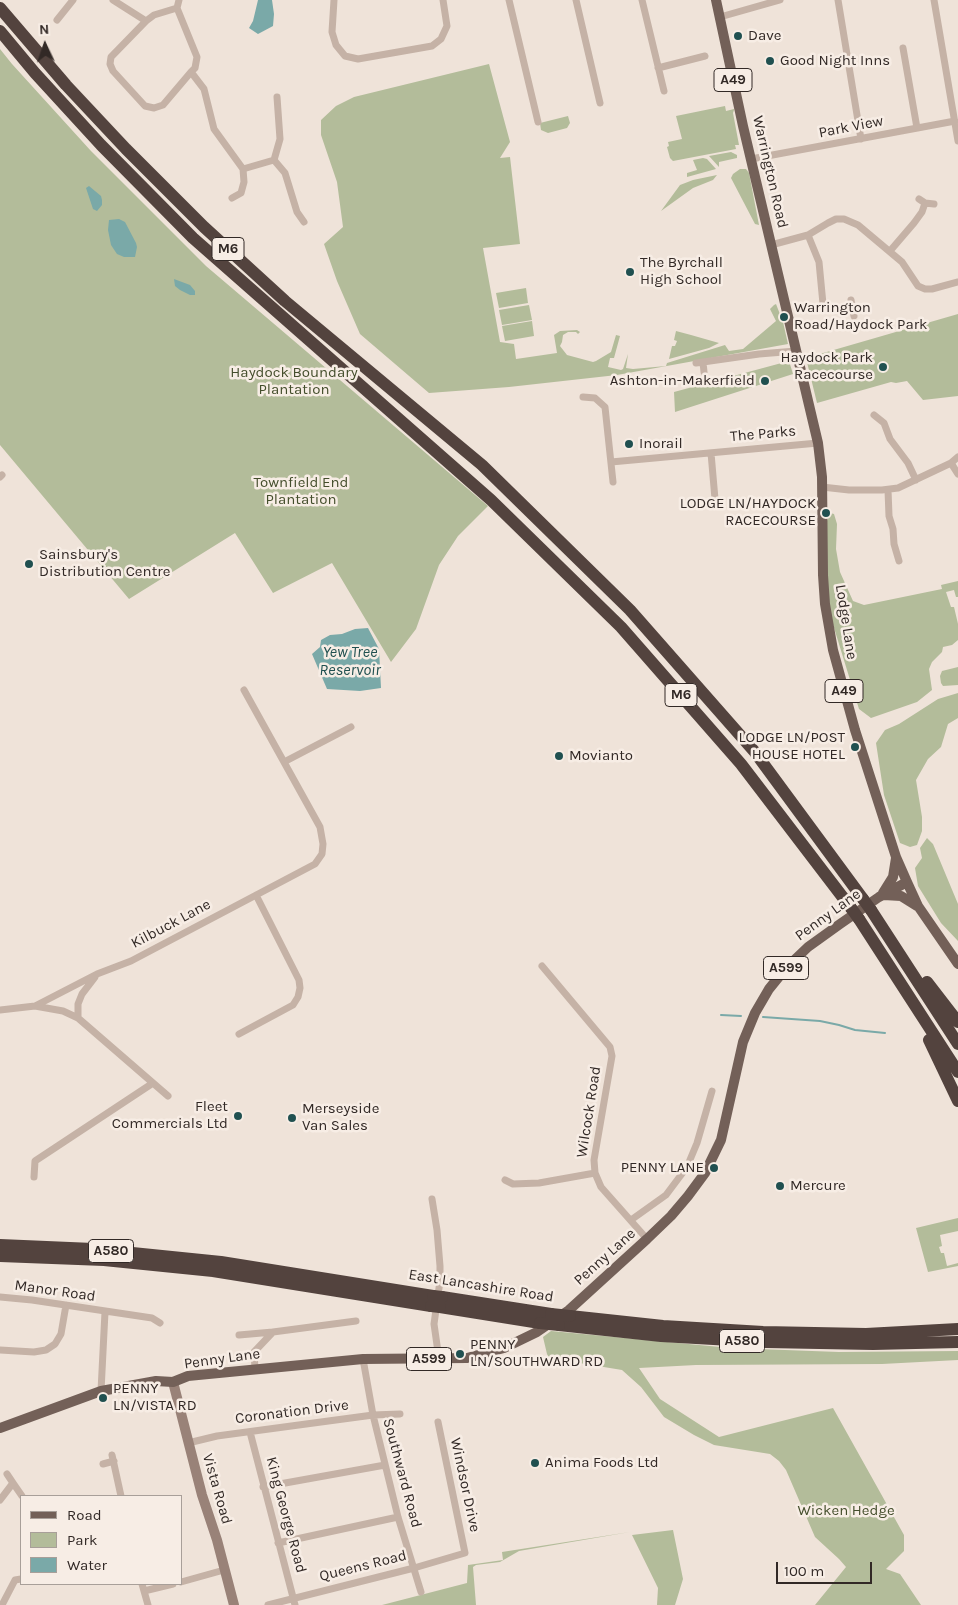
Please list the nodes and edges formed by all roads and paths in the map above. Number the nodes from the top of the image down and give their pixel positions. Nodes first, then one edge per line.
1 (73, 0) edge
2 (113, 0) edge
3 (179, 0) edge
4 (334, 0) edge
5 (443, 0) edge
6 (509, 0) edge
7 (576, 0) edge
8 (642, 0) edge
9 (716, 0) edge
10 (780, 0) edge
11 (838, 0) edge
12 (934, 0) edge
13 (0, 8) edge
14 (177, 8) junction
15 (720, 17) junction
16 (57, 20) dead end
17 (146, 21) junction
18 (0, 31) edge
19 (903, 48) dead end
20 (705, 56) dead end
21 (658, 68) junction
22 (191, 72) junction
23 (664, 91) dead end
24 (277, 97) dead end
25 (600, 103) dead end
26 (955, 110) edge
27 (954, 121) junction
28 (538, 122) dead end
29 (916, 128) junction
30 (861, 139) junction
31 (958, 141) edge
32 (752, 159) junction
33 (274, 160) junction
34 (243, 169) junction
35 (232, 198) dead end
36 (934, 204) dead end
37 (304, 222) dead end
38 (808, 234) junction
39 (771, 245) junction
40 (890, 251) junction
41 (958, 282) edge
42 (852, 308) dead end
43 (796, 351) junction
44 (704, 372) dead end
45 (583, 396) dead end
46 (874, 415) dead end
47 (818, 443) junction
48 (711, 453) junction
49 (958, 458) edge
50 (611, 462) junction
51 (951, 463) junction
52 (958, 474) edge
53 (916, 480) junction
54 (613, 482) dead end
55 (822, 487) junction
56 (888, 490) junction
57 (715, 499) dead end
58 (899, 560) dead end
59 (244, 690) dead end
60 (351, 727) dead end
61 (284, 762) junction
62 (896, 857) junction
63 (906, 882) junction
64 (256, 895) junction
65 (879, 897) junction
66 (918, 906) junction
67 (890, 938) junction
68 (958, 964) edge
69 (542, 966) dead end
70 (97, 974) junction
71 (912, 1004) junction
72 (35, 1006) junction
73 (0, 1010) edge
74 (78, 1018) junction
75 (958, 1022) edge
76 (239, 1034) dead end
77 (958, 1044) edge
78 (958, 1072) edge
79 (153, 1083) junction
80 (712, 1091) dead end
81 (168, 1096) dead end
82 (958, 1101) edge
83 (595, 1173) junction
84 (34, 1177) dead end
85 (505, 1180) dead end
86 (432, 1199) dead end
87 (631, 1220) junction
88 (647, 1239) junction
89 (0, 1245) edge
90 (0, 1256) edge
91 (217, 1266) junction
92 (0, 1297) edge
93 (436, 1301) junction
94 (66, 1305) junction
95 (105, 1312) junction
96 (356, 1321) dead end
97 (160, 1323) dead end
98 (958, 1329) edge
99 (273, 1332) junction
100 (239, 1335) dead end
101 (958, 1342) edge
102 (0, 1350) edge
103 (362, 1359) junction
104 (439, 1359) junction
105 (255, 1369) junction
106 (173, 1382) junction
107 (101, 1391) junction
108 (400, 1414) dead end
109 (373, 1415) junction
110 (438, 1422) dead end
111 (0, 1428) edge
112 (250, 1432) junction
113 (188, 1443) junction
114 (103, 1464) dead end
115 (385, 1465) junction
116 (7, 1474) dead end
117 (13, 1483) junction
118 (263, 1487) junction
119 (21, 1495) edge
120 (121, 1495) edge
121 (0, 1500) edge
122 (398, 1517) junction
123 (278, 1543) junction
124 (465, 1553) joint
125 (414, 1568) junction
126 (224, 1570) junction
127 (20, 1579) edge
128 (182, 1582) edge
129 (163, 1585) edge
130 (143, 1587) edge
131 (421, 1592) dead end
132 (294, 1602) edge
133 (2, 1605) edge
134 (148, 1605) edge
135 (234, 1605) edge
136 (268, 1605) edge

1 - 16 street
2 - 17 street
3 - 14 street
4 - 5 street
6 - 28 street
7 - 25 street
8 - 21 street
9 - 15 main road, Warrington Road / A49
10 - 15 street
11 - 30 street
12 - 26 street
13 - 67 highway, M6, bridge
14 - 17 street
14 - 22 street
15 - 32 main road, Warrington Road / A49
17 - 22 street
18 - 71 highway, M6, bridge
19 - 29 street
20 - 21 street
21 - 23 street
22 - 34 street
24 - 33 street
26 - 27 street
27 - 29 street, Park View
27 - 31 street
29 - 30 street, Park View
30 - 32 street, Park View
32 - 39 main road, Warrington Road / A49
33 - 34 street
33 - 37 street
34 - 35 street
36 - 40 street
38 - 39 street
38 - 40 street
38 - 42 street
39 - 43 main road, Warrington Road / A49
40 - 41 street
43 - 44 street
43 - 47 main road, Lodge Lane / A49
45 - 50 street
46 - 53 street
47 - 48 street, The Parks
47 - 55 main road, Lodge Lane / A49
48 - 50 street, The Parks
48 - 57 street, The Parks
49 - 51 street
50 - 54 street
51 - 52 street
51 - 53 street
53 - 56 street
55 - 56 street
55 - 62 main road, Lodge Lane / A49
56 - 58 street
59 - 61 street, Kilbuck Lane
60 - 61 street
61 - 64 street, Kilbuck Lane
62 - 63 main road, Lodge Lane / A49
62 - 65 main road, A599
63 - 65 main road, Penny Lane / A599
63 - 66 main road, Lodge Lane / A49
64 - 70 street, Kilbuck Lane
64 - 76 street
65 - 66 main road
65 - 88 main road, Penny Lane / A599
66 - 68 main road, Lodge Lane / A49
67 - 75 highway
67 - 77 highway, M6
69 - 83 street, Wilcock Road
70 - 72 street, Kilbuck Lane
70 - 74 street
71 - 78 highway, M6
71 - 82 highway
72 - 73 street, Kilbuck Lane
72 - 74 street, Kilbuck Lane
74 - 79 street, Kilbuck Lane
79 - 81 street, Kilbuck Lane
79 - 84 street
80 - 87 street
83 - 85 street
83 - 87 street, Wilcock Road
86 - 104 street
87 - 88 street, Wilcock Road
88 - 104 main road, Penny Lane / A599
89 - 91 highway, East Lancashire Road / A580
90 - 91 highway, East Lancashire Road / A580
91 - 93 highway, East Lancashire Road / A580
92 - 94 street, Manor Road
93 - 98 highway, East Lancashire Road / A580, bridge
93 - 101 highway, East Lancashire Road / A580, bridge
94 - 95 street, Manor Road
94 - 102 street
95 - 97 street, Manor Road
95 - 107 street, Manor Road
96 - 99 street
99 - 100 street
99 - 105 street
103 - 104 main road, Penny Lane / A599
103 - 105 main road, Penny Lane / A599
103 - 109 street, Southward Road
105 - 106 main road, Penny Lane / A599
106 - 107 main road, Penny Lane / A599
106 - 113 main road, Vista Road
107 - 111 main road, Penny Lane / A599
108 - 109 street, Coronation Drive
109 - 112 street, Coronation Drive
109 - 115 street, Southward Road
110 - 124 street, Windsor Drive
112 - 113 street, Coronation Drive
112 - 118 street, King George Road
113 - 126 main road, Vista Road
114 - 120 street
115 - 118 street
115 - 122 street, Southward Road
116 - 117 street
117 - 119 street
117 - 121 street
118 - 123 street, King George Road
122 - 123 street
122 - 125 street, Southward Road
123 - 132 street, King George Road
124 - 125 street, Queens Road
125 - 131 street, Southward Road
125 - 132 street, Queens Road
126 - 128 street
126 - 135 main road, Vista Road
127 - 133 street
129 - 130 street
130 - 134 street
132 - 136 street, Queens Road

